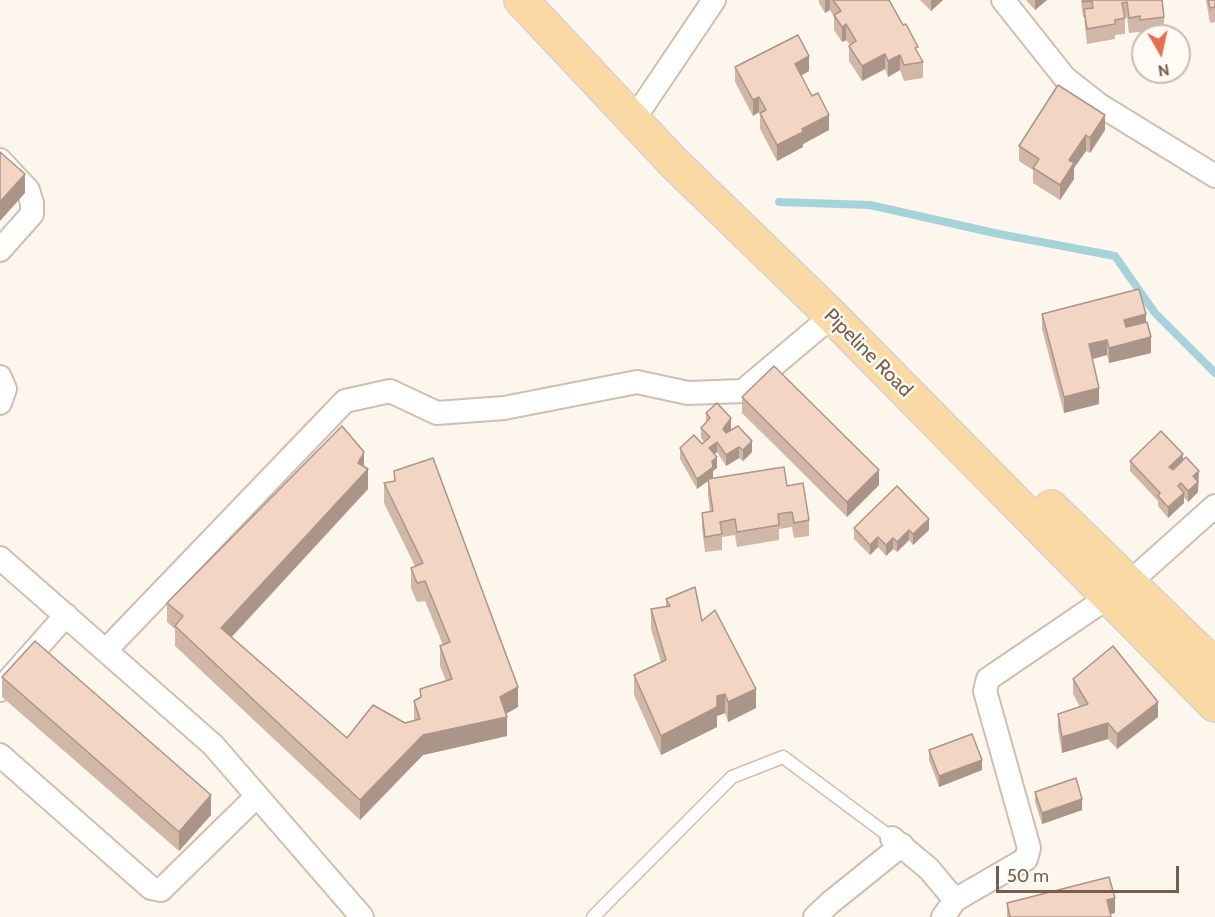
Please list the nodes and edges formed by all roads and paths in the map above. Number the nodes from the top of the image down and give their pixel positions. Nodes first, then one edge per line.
1 (521, 0) edge
2 (541, 0) edge
3 (714, 0) edge
4 (1003, 0) edge
5 (642, 106) junction
6 (0, 160) edge
7 (1215, 176) edge
8 (735, 210) junction
9 (0, 250) edge
10 (832, 316) junction
11 (0, 377) edge
12 (0, 403) edge
13 (1215, 506) edge
14 (0, 558) edge
15 (1119, 590) junction
16 (66, 615) junction
17 (106, 650) junction
18 (1213, 662) edge
19 (0, 690) edge
20 (1215, 705) edge
21 (0, 754) edge
22 (257, 796) junction
23 (897, 842) junction
24 (949, 908) edge
25 (362, 917) edge
26 (593, 917) edge
27 (816, 917) edge

1 - 8 main road, Pipeline Road
2 - 5 main road, Pipeline Road
3 - 5 street
4 - 7 street
5 - 8 main road, Pipeline Road
6 - 9 street
8 - 10 main road, Pipeline Road
8 - 15 main road, Pipeline Road
10 - 15 main road, Pipeline Road
10 - 17 street
11 - 12 street
13 - 15 street
14 - 16 street
15 - 18 main road, Pipeline Road
15 - 20 main road, Pipeline Road
15 - 24 street
16 - 17 street
16 - 19 street
17 - 22 street
21 - 22 street
22 - 25 street
23 - 24 street
23 - 26 lane
23 - 27 street

